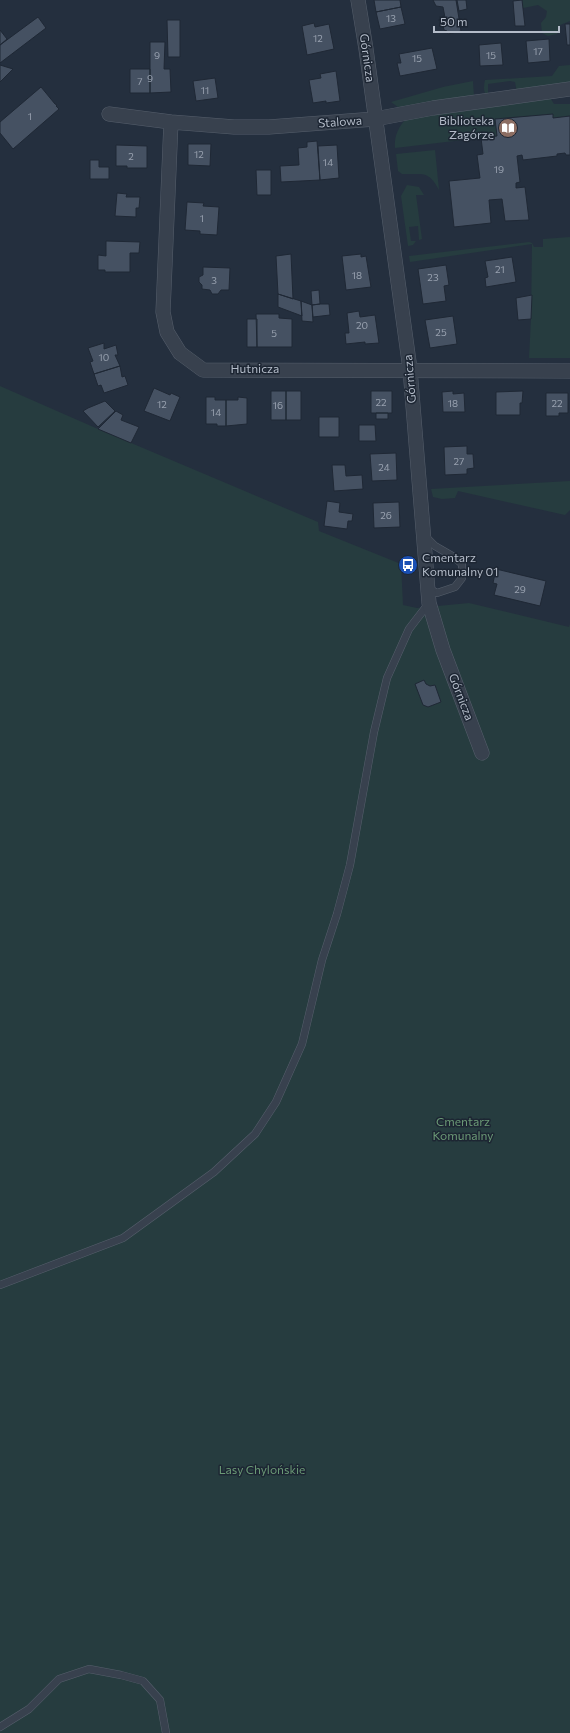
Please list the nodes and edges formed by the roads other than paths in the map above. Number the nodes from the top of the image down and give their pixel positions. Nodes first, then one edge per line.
1 (358, 0) edge
2 (570, 89) edge
3 (109, 114) dead end
4 (375, 119) junction
5 (171, 122) junction
6 (410, 369) junction
7 (570, 371) edge
8 (423, 533) junction
9 (428, 588) junction
10 (429, 603) junction
11 (482, 753) dead end
12 (0, 1285) edge
13 (0, 1727) edge
14 (166, 1733) edge

1 - 4 street, Górnicza
2 - 4 street, Stalowa
3 - 5 street, Stalowa
4 - 5 street, Stalowa
4 - 6 street, Górnicza
5 - 6 street, Hutnicza
6 - 7 street, Hutnicza
6 - 8 street, Górnicza
8 - 9 street, Górnicza
8 - 9 lane
9 - 10 street, Górnicza
10 - 11 street, Górnicza
10 - 12 lane
13 - 14 lane

